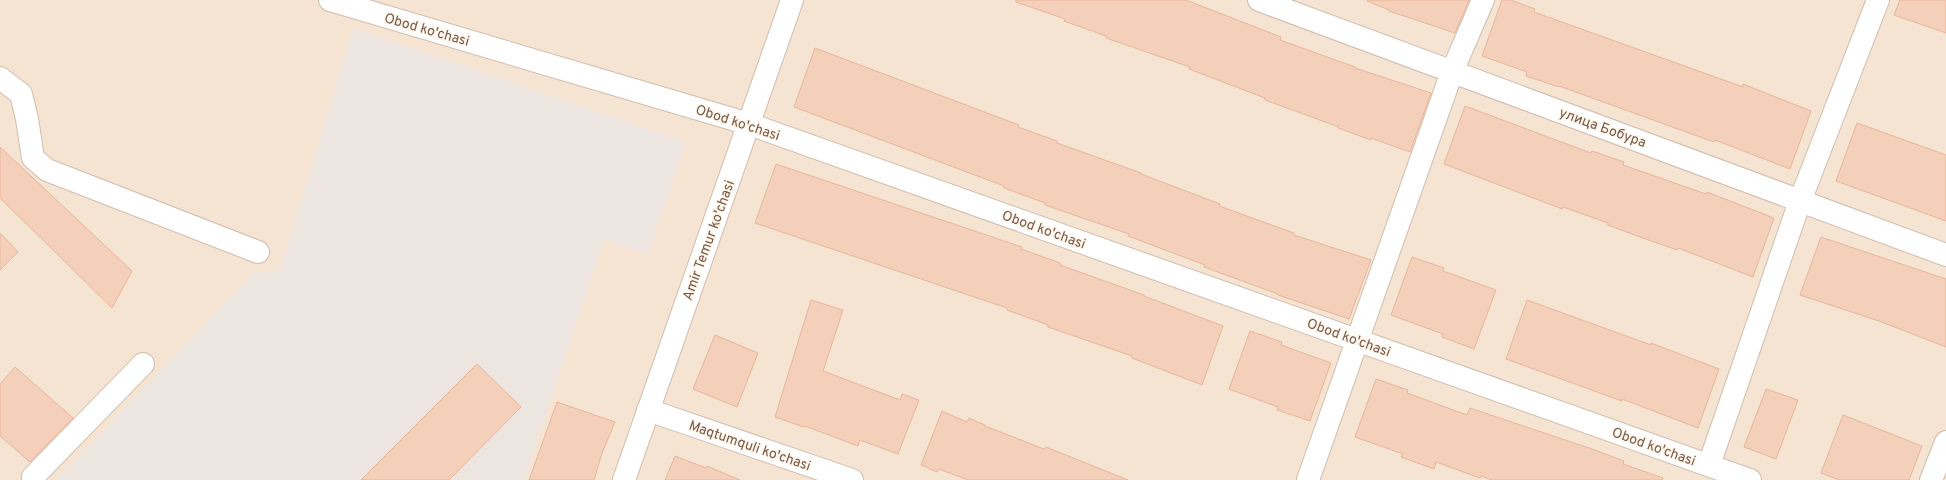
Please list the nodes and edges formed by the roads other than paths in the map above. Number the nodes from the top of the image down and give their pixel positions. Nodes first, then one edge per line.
1 (330, 0) edge
2 (792, 0) edge
3 (1259, 0) edge
4 (1483, 0) edge
5 (1878, 0) edge
6 (1452, 72) junction
7 (0, 78) edge
8 (750, 124) junction
9 (1800, 201) junction
10 (258, 252) dead end
11 (1946, 255) edge
12 (1358, 341) junction
13 (143, 364) dead end
14 (648, 410) junction
15 (1946, 442) edge
16 (1708, 465) junction
17 (33, 480) edge
18 (624, 480) edge
19 (852, 480) edge
20 (1308, 480) edge
21 (1750, 480) edge
22 (1931, 480) edge

1 - 8 street, Obod ko'chasi
2 - 8 street, Amir Temur ko'chasi
3 - 6 street, улица Бобура
4 - 6 street
5 - 9 street
6 - 9 street, улица Бобура
6 - 12 street
7 - 10 street
8 - 12 street, Obod ko'chasi
8 - 14 street, Amir Temur ko'chasi
9 - 11 street, улица Бобура
9 - 16 street
12 - 16 street, Obod ko'chasi
12 - 20 street
13 - 17 street
14 - 18 street, Amir Temur ko'chasi
14 - 19 street, Maqtumquli ko'chasi
15 - 22 street
16 - 21 street, Obod ko'chasi

